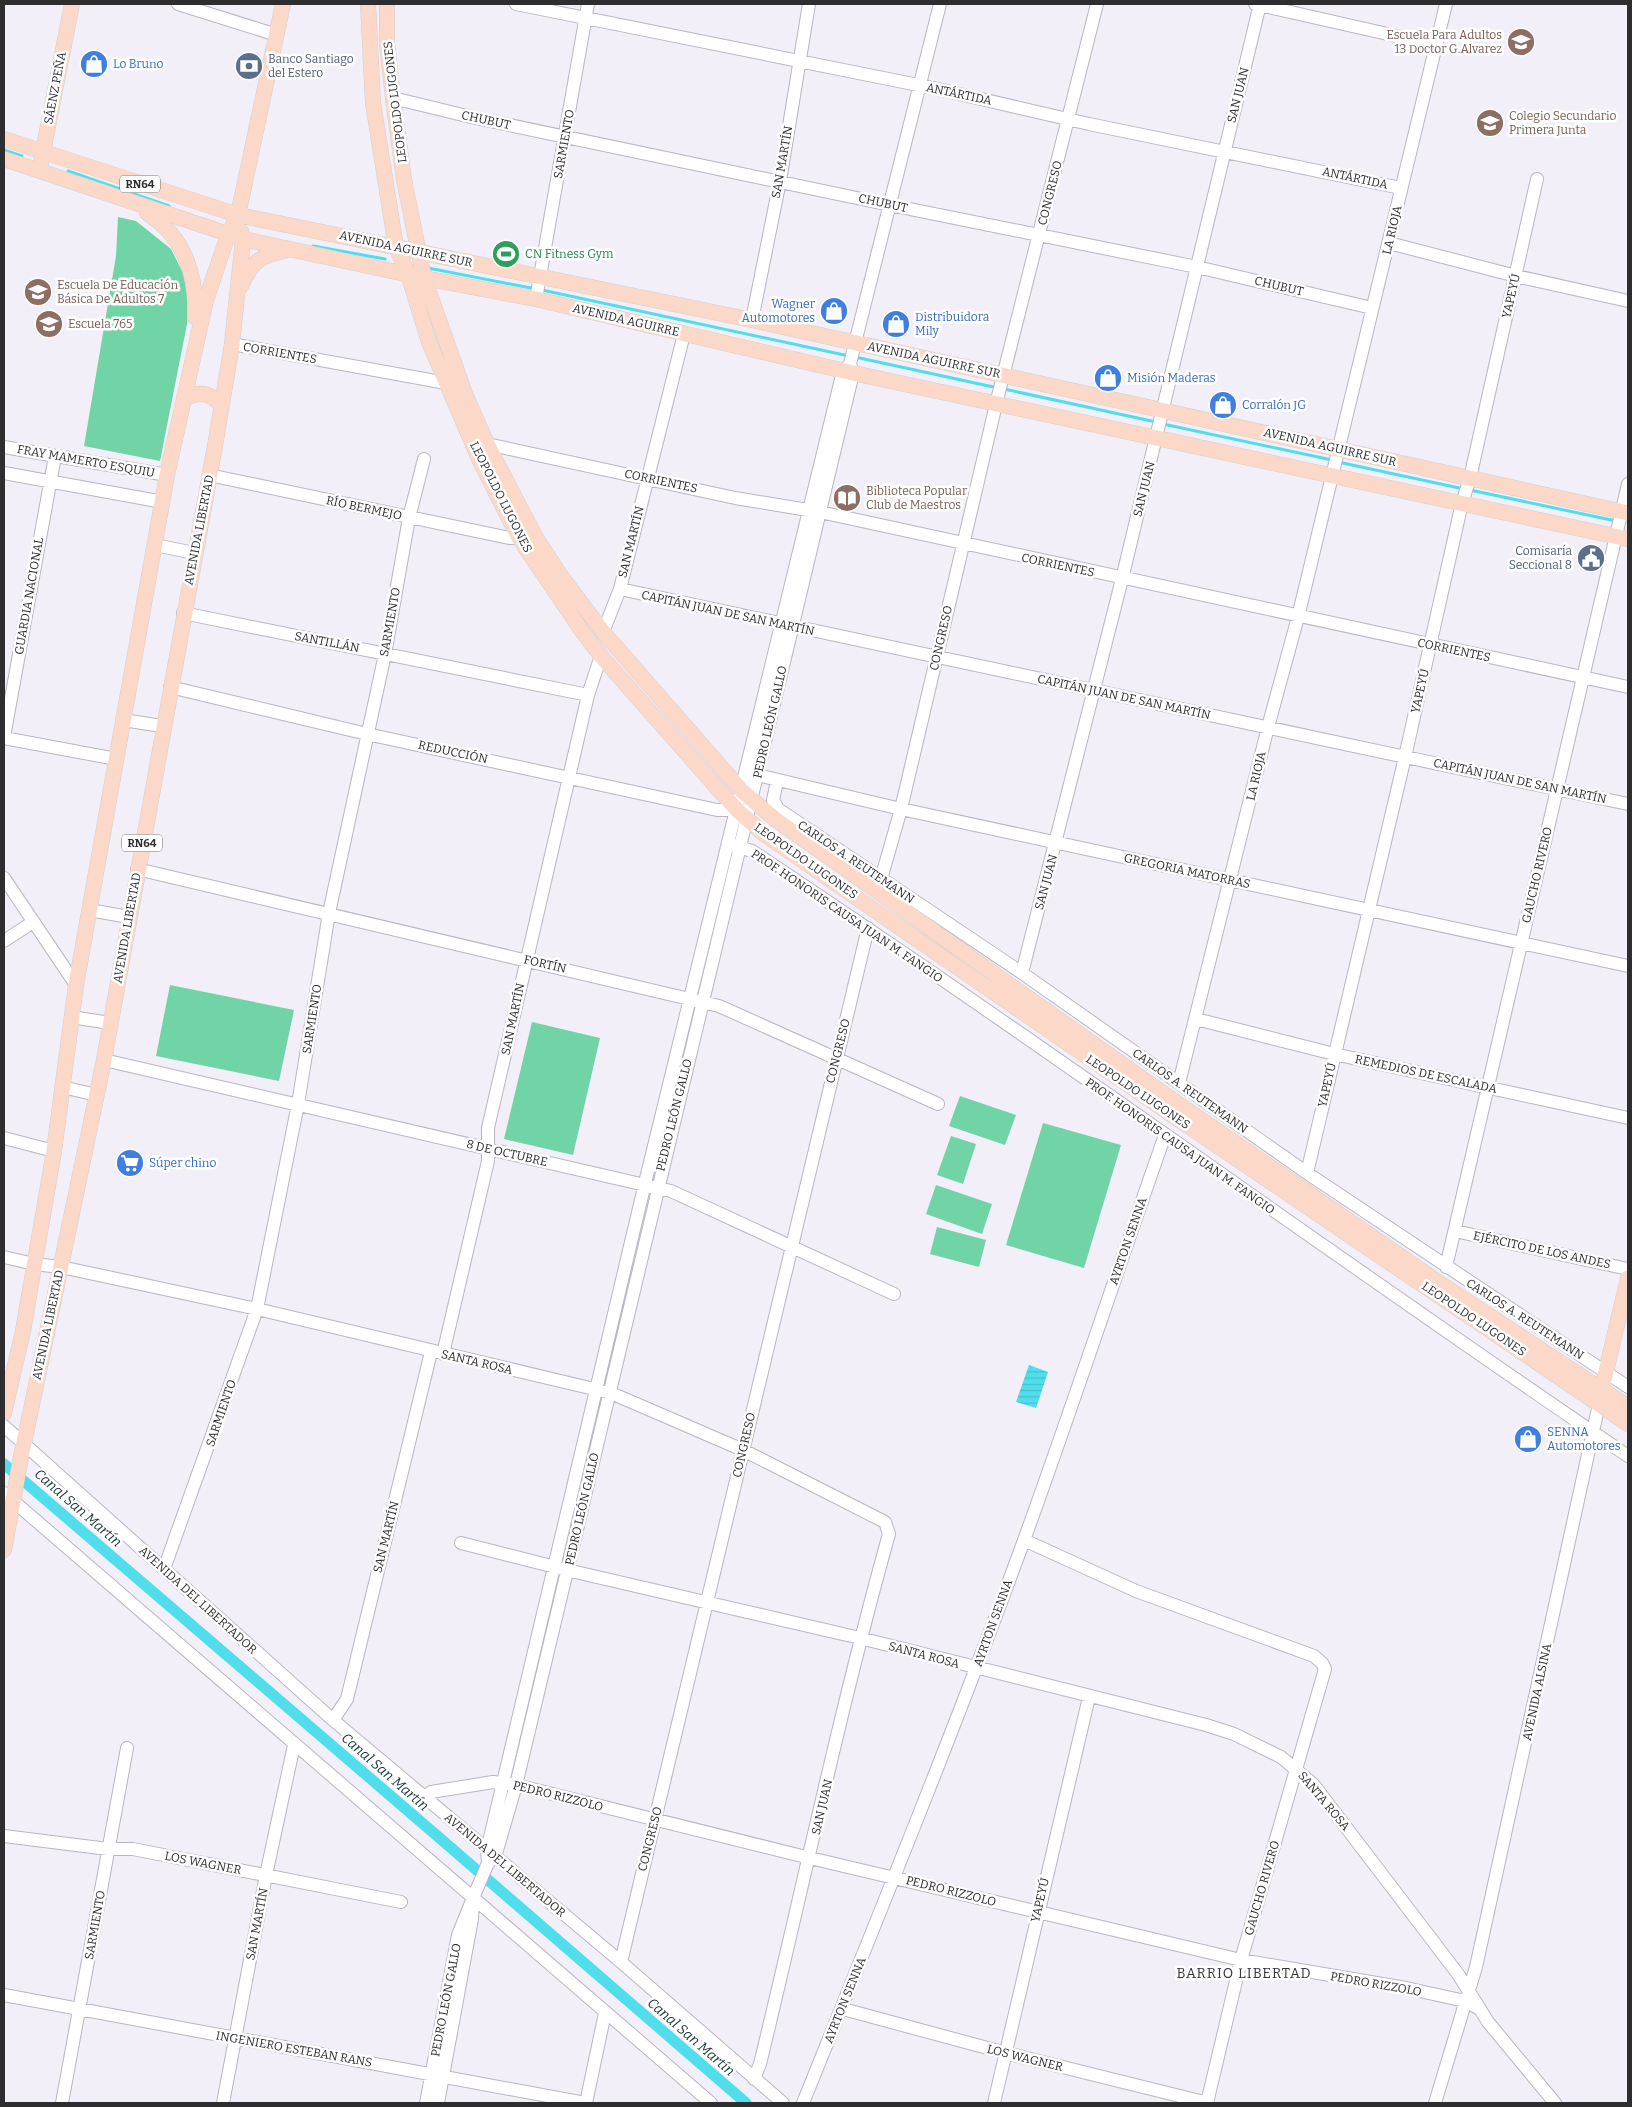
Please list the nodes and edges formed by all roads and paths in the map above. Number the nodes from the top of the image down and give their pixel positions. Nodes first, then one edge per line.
1 (72, 4) edge
2 (178, 4) edge
3 (283, 4) edge
4 (368, 4) edge
5 (387, 4) edge
6 (516, 4) edge
7 (588, 4) edge
8 (809, 4) edge
9 (940, 4) edge
10 (1096, 4) edge
11 (1258, 4) edge
12 (1446, 4) edge
13 (586, 19) junction
14 (277, 35) junction
15 (1436, 45) junction
16 (799, 60) junction
17 (920, 86) junction
18 (393, 98) junction
19 (1068, 119) junction
20 (565, 137) junction
21 (4, 139) edge
22 (1224, 150) junction
23 (42, 153) junction
24 (4, 162) edge
25 (39, 172) junction
26 (1538, 179) dead end
27 (780, 181) junction
28 (1401, 188) junction
29 (124, 199) junction
30 (890, 205) junction
31 (238, 215) junction
32 (1039, 236) junction
33 (235, 237) junction
34 (1389, 244) junction
35 (396, 248) junction
36 (291, 249) junction
37 (419, 252) junction
38 (1197, 267) junction
39 (408, 274) junction
40 (1516, 276) junction
41 (424, 278) junction
42 (538, 288) junction
43 (236, 299) junction
44 (1628, 300) edge
45 (1372, 308) junction
46 (752, 320) junction
47 (684, 334) junction
48 (232, 344) junction
49 (854, 345) junction
50 (194, 346) junction
51 (849, 369) junction
52 (1003, 379) junction
53 (446, 383) junction
54 (184, 400) junction
55 (998, 400) junction
56 (221, 404) junction
57 (1159, 424) junction
58 (487, 444) junction
59 (4, 448) edge
60 (1338, 453) junction
61 (55, 456) junction
62 (424, 459) dead end
63 (4, 473) edge
64 (1333, 473) junction
65 (168, 475) junction
66 (209, 475) junction
67 (648, 478) junction
68 (50, 482) junction
69 (1628, 484) edge
70 (1466, 491) junction
71 (163, 502) junction
72 (815, 511) junction
73 (1624, 514) edge
74 (409, 518) junction
75 (1621, 535) edge
76 (519, 538) junction
77 (964, 544) junction
78 (155, 545) junction
79 (194, 553) junction
80 (1122, 579) junction
81 (620, 589) junction
82 (183, 613) junction
83 (1298, 617) junction
84 (787, 626) junction
85 (603, 632) junction
86 (1430, 645) junction
87 (385, 654) junction
88 (601, 656) junction
89 (937, 659) junction
90 (1584, 677) junction
91 (170, 687) junction
92 (1628, 687) edge
93 (1093, 690) junction
94 (588, 695) junction
95 (123, 720) junction
96 (162, 726) junction
97 (1268, 727) junction
98 (368, 734) junction
99 (4, 737) edge
100 (1405, 757) junction
101 (116, 759) junction
102 (752, 774) junction
103 (569, 777) junction
104 (777, 781) junction
105 (1557, 789) junction
106 (746, 795) junction
107 (1628, 804) edge
108 (901, 809) junction
109 (742, 814) junction
110 (1056, 842) junction
111 (734, 845) junction
112 (137, 869) junction
113 (4, 878) edge
114 (881, 879) junction
115 (1231, 881) junction
116 (89, 910) junction
117 (1368, 910) junction
118 (328, 913) junction
119 (129, 917) junction
120 (33, 922) junction
121 (868, 928) junction
122 (4, 941) edge
123 (1522, 942) junction
124 (526, 959) junction
125 (1628, 966) edge
126 (1022, 973) junction
127 (76, 985) junction
128 (697, 1000) junction
129 (71, 1016) junction
130 (1196, 1019) junction
131 (110, 1023) junction
132 (1334, 1054) junction
133 (836, 1058) junction
134 (104, 1060) junction
135 (1179, 1083) junction
136 (62, 1087) junction
137 (1488, 1088) junction
138 (96, 1094) junction
139 (298, 1104) junction
140 (938, 1104) dead end
141 (1628, 1118) edge
142 (1165, 1136) junction
143 (4, 1138) edge
144 (488, 1149) junction
145 (54, 1151) junction
146 (1307, 1173) junction
147 (651, 1185) junction
148 (1455, 1231) junction
149 (789, 1247) junction
150 (4, 1257) edge
151 (34, 1264) junction
152 (61, 1267) junction
153 (1446, 1267) junction
154 (1628, 1269) edge
155 (1628, 1278) edge
156 (894, 1294) dead end
157 (257, 1309) junction
158 (437, 1353) junction
159 (1606, 1372) junction
160 (1628, 1387) edge
161 (596, 1389) junction
162 (610, 1392) junction
163 (1600, 1396) junction
164 (1628, 1407) edge
165 (4, 1413) edge
166 (1628, 1424) edge
167 (4, 1426) edge
168 (1593, 1432) junction
169 (743, 1450) junction
170 (22, 1451) junction
171 (1628, 1456) edge
172 (10, 1494) edge
173 (889, 1534) joint
174 (1024, 1540) junction
175 (461, 1543) dead end
176 (4, 1550) edge
177 (164, 1569) junction
178 (561, 1569) junction
179 (708, 1603) junction
180 (860, 1638) junction
181 (976, 1669) junction
182 (1089, 1697) junction
183 (334, 1720) junction
184 (294, 1745) junction
185 (127, 1748) dead end
186 (1296, 1768) junction
187 (510, 1784) junction
188 (424, 1798) junction
189 (655, 1820) junction
190 (4, 1836) edge
191 (108, 1849) junction
192 (490, 1857) junction
193 (810, 1858) junction
194 (266, 1875) junction
195 (894, 1877) junction
196 (474, 1894) junction
197 (401, 1902) dead end
198 (1037, 1912) junction
199 (1242, 1960) junction
200 (621, 1962) junction
201 (4, 1995) edge
202 (1467, 1996) junction
203 (80, 2009) junction
204 (843, 2009) junction
205 (605, 2014) junction
206 (235, 2039) junction
207 (1006, 2053) junction
208 (438, 2075) junction
209 (754, 2079) junction
210 (62, 2103) edge
211 (223, 2103) edge
212 (426, 2103) edge
213 (438, 2103) edge
214 (585, 2103) edge
215 (712, 2103) edge
216 (783, 2103) edge
217 (802, 2103) edge
218 (994, 2103) edge
219 (1207, 2103) edge
220 (1434, 2103) edge
221 (1555, 2103) edge

1 - 23 main road, SÁENZ PEÑA
2 - 14 street
3 - 14 main road, AVENIDA LIBERTAD
4 - 35 main road, LEOPOLDO LUGONES
5 - 18 main road, LEOPOLDO LUGONES
6 - 13 street, ANTÁRTIDA
7 - 13 street, SARMIENTO
8 - 16 street, SAN MARTÍN
9 - 17 street, PEDRO LEÓN GALLO
10 - 19 street, CONGRESO
11 - 15 street
11 - 22 street, SAN JUAN
12 - 15 street, LA RIOJA
13 - 16 street, ANTÁRTIDA
13 - 20 street, SARMIENTO
14 - 31 main road, AVENIDA LIBERTAD
15 - 28 street, LA RIOJA
16 - 17 street, ANTÁRTIDA
16 - 27 street, SAN MARTÍN
17 - 19 street, ANTÁRTIDA
17 - 30 street, PEDRO LEÓN GALLO
18 - 20 street, CHUBUT
18 - 37 main road, LEOPOLDO LUGONES
19 - 22 street, ANTÁRTIDA
19 - 32 street, CONGRESO
20 - 27 street, CHUBUT
20 - 42 street, SARMIENTO
21 - 23 main road
22 - 28 street, ANTÁRTIDA
22 - 38 street, SAN JUAN
23 - 25 main road, SÁENZ PEÑA
23 - 31 main road, RN64
24 - 25 main road
25 - 29 main road, RN64
26 - 40 street, YAPEYÚ
27 - 30 street, CHUBUT
27 - 46 street, SAN MARTÍN
28 - 34 street, LA RIOJA
29 - 33 main road, RN64
29 - 50 main road
30 - 32 street, CHUBUT
30 - 49 street, PEDRO LEÓN GALLO
31 - 33 main road, AVENIDA LIBERTAD / RN64
31 - 35 main road, AVENIDA AGUIRRE SUR
32 - 38 street, CHUBUT
32 - 52 street, CONGRESO
33 - 36 main road, AVENIDA AGUIRRE SUR
33 - 43 main road, AVENIDA LIBERTAD / RN64
33 - 50 main road, AVENIDA LIBERTAD / RN64
34 - 40 street
34 - 45 street, LA RIOJA
35 - 37 main road, AVENIDA AGUIRRE SUR
35 - 39 main road, LEOPOLDO LUGONES
36 - 39 main road, AVENIDA AGUIRRE SUR
36 - 43 main road
37 - 41 main road, LEOPOLDO LUGONES
37 - 42 main road, AVENIDA AGUIRRE SUR
38 - 45 street, CHUBUT
38 - 57 street, SAN JUAN
39 - 41 main road, AVENIDA AGUIRRE
39 - 53 main road, LEOPOLDO LUGONES
40 - 44 street
40 - 70 street, YAPEYÚ
41 - 42 main road, AVENIDA AGUIRRE
41 - 58 main road, LEOPOLDO LUGONES
42 - 46 main road, AVENIDA AGUIRRE SUR
42 - 47 main road, AVENIDA AGUIRRE
43 - 48 main road, AVENIDA LIBERTAD / RN64
45 - 60 street, LA RIOJA
46 - 49 main road, AVENIDA AGUIRRE SUR
47 - 51 main road, AVENIDA AGUIRRE
47 - 67 street, SAN MARTÍN
48 - 53 street, CORRIENTES
48 - 56 main road, AVENIDA LIBERTAD / RN64
49 - 51 street, PEDRO LEÓN GALLO
49 - 52 main road, AVENIDA AGUIRRE SUR
50 - 54 main road, AVENIDA LIBERTAD / RN64
51 - 55 main road, AVENIDA AGUIRRE SUR
51 - 72 street, PEDRO LEÓN GALLO
52 - 55 street, CONGRESO
52 - 57 main road, AVENIDA AGUIRRE SUR
53 - 76 main road, LEOPOLDO LUGONES
54 - 56 main road
54 - 65 main road, AVENIDA LIBERTAD / RN64
55 - 57 main road, AVENIDA AGUIRRE SUR
55 - 77 street, CONGRESO
56 - 66 main road, AVENIDA LIBERTAD / RN64
57 - 60 main road, AVENIDA AGUIRRE SUR
57 - 64 main road, AVENIDA AGUIRRE SUR
57 - 80 street, SAN JUAN
58 - 67 street, CORRIENTES
58 - 85 main road, LEOPOLDO LUGONES
59 - 61 street, FRAY MAMERTO ESQUIU
60 - 64 street, LA RIOJA
60 - 70 main road, AVENIDA AGUIRRE SUR
61 - 65 street, FRAY MAMERTO ESQUIU
61 - 68 street, GUARDIA NACIONAL
62 - 74 street, SARMIENTO
63 - 68 street
64 - 70 main road, AVENIDA AGUIRRE SUR
64 - 83 street, LA RIOJA
65 - 71 main road, AVENIDA LIBERTAD / RN64
66 - 74 street, RÍO BERMEJO
66 - 79 main road, AVENIDA LIBERTAD / RN64
67 - 72 street, CORRIENTES
67 - 81 street, SAN MARTÍN
68 - 71 street
68 - 99 street, GUARDIA NACIONAL
69 - 73 street, GAUCHO RIVERO
70 - 73 main road, AVENIDA AGUIRRE SUR
70 - 75 main road, AVENIDA AGUIRRE SUR
70 - 86 street, YAPEYÚ
71 - 78 main road, AVENIDA LIBERTAD / RN64
72 - 77 street, CORRIENTES
72 - 84 street, PEDRO LEÓN GALLO
73 - 75 street, GAUCHO RIVERO
74 - 76 street, RÍO BERMEJO
74 - 87 street, SARMIENTO
75 - 90 street, GAUCHO RIVERO
76 - 88 main road, LEOPOLDO LUGONES
77 - 80 street, CORRIENTES
77 - 89 street, CONGRESO
78 - 79 street
78 - 95 main road, AVENIDA LIBERTAD / RN64
79 - 82 main road, AVENIDA LIBERTAD / RN64
80 - 83 street, CORRIENTES
80 - 93 street, SAN JUAN
81 - 84 street, CAPITÁN JUAN DE SAN MARTÍN
81 - 85 street, SAN MARTÍN
82 - 87 street, SANTILLÁN
82 - 91 main road, AVENIDA LIBERTAD / RN64
83 - 86 street, CORRIENTES
83 - 97 street, LA RIOJA
84 - 89 street, CAPITÁN JUAN DE SAN MARTÍN
84 - 102 street, PEDRO LEÓN GALLO
85 - 106 main road, LEOPOLDO LUGONES
86 - 90 street, CORRIENTES
86 - 100 street, YAPEYÚ
87 - 94 street, SANTILLÁN
87 - 98 street, SARMIENTO
88 - 94 street, SAN MARTÍN
88 - 109 main road, LEOPOLDO LUGONES
89 - 93 street, CAPITÁN JUAN DE SAN MARTÍN
89 - 108 street, CONGRESO
90 - 92 street, CORRIENTES
90 - 105 street, GAUCHO RIVERO
91 - 96 main road, AVENIDA LIBERTAD / RN64
91 - 98 street, REDUCCIÓN
93 - 97 street, CAPITÁN JUAN DE SAN MARTÍN
93 - 110 street, SAN JUAN
94 - 103 street, SAN MARTÍN
95 - 96 street
95 - 101 main road, AVENIDA LIBERTAD / RN64
96 - 112 main road, AVENIDA LIBERTAD / RN64
97 - 100 street, CAPITÁN JUAN DE SAN MARTÍN
97 - 115 street, LA RIOJA
98 - 103 street, REDUCCIÓN
98 - 118 street, SARMIENTO
99 - 101 street
100 - 105 street, CAPITÁN JUAN DE SAN MARTÍN
100 - 117 street, YAPEYÚ
101 - 116 main road, AVENIDA LIBERTAD / RN64
102 - 104 street, GREGORIA MATORRAS
102 - 106 street, PEDRO LEÓN GALLO
103 - 109 street, REDUCCIÓN
103 - 124 street, SAN MARTÍN
104 - 108 street, GREGORIA MATORRAS
104 - 114 street, CARLOS A. REUTEMANN
105 - 107 street, CAPITÁN JUAN DE SAN MARTÍN
105 - 123 street, GAUCHO RIVERO
106 - 109 street, PEDRO LEÓN GALLO
106 - 163 main road, LEOPOLDO LUGONES
108 - 110 street, GREGORIA MATORRAS
108 - 114 street, CONGRESO
109 - 111 street, PEDRO LEÓN GALLO
109 - 163 main road, LEOPOLDO LUGONES
110 - 115 street, GREGORIA MATORRAS
110 - 126 street, SAN JUAN
111 - 121 street, PROF. HONORIS CAUSA JUAN M. FANGIO
111 - 128 street, PEDRO LEÓN GALLO
112 - 118 street, FORTÍN
112 - 119 main road, AVENIDA LIBERTAD / RN64
113 - 120 street
114 - 126 street, CARLOS A. REUTEMANN
115 - 117 street, GREGORIA MATORRAS
115 - 130 street, LA RIOJA
116 - 119 street
116 - 127 main road, AVENIDA LIBERTAD / RN64
117 - 123 street, GREGORIA MATORRAS
117 - 132 street, YAPEYÚ
118 - 124 street, FORTÍN
118 - 139 street, SARMIENTO
119 - 131 main road, AVENIDA LIBERTAD / RN64
120 - 122 street
120 - 127 street
121 - 133 street, CONGRESO
121 - 142 street, PROF. HONORIS CAUSA JUAN M. FANGIO
123 - 125 street, GREGORIA MATORRAS
123 - 137 street, GAUCHO RIVERO
124 - 128 street, FORTÍN
124 - 144 street, SAN MARTÍN
126 - 135 street, CARLOS A. REUTEMANN
127 - 129 main road, AVENIDA LIBERTAD / RN64
128 - 133 street, FORTÍN
128 - 147 street, PEDRO LEÓN GALLO
129 - 131 street
129 - 136 main road, AVENIDA LIBERTAD / RN64
130 - 132 street, REMEDIOS DE ESCALADA
130 - 135 street, LA RIOJA
131 - 134 main road, AVENIDA LIBERTAD / RN64
132 - 137 street, REMEDIOS DE ESCALADA
132 - 146 street, YAPEYÚ
133 - 140 street, FORTÍN
133 - 149 street, CONGRESO
134 - 138 main road, AVENIDA LIBERTAD / RN64
134 - 139 street, 8 DE OCTUBRE
135 - 146 street, CARLOS A. REUTEMANN
136 - 138 street
136 - 145 main road, AVENIDA LIBERTAD / RN64
137 - 141 street, REMEDIOS DE ESCALADA
137 - 148 street, GAUCHO RIVERO
138 - 152 main road, AVENIDA LIBERTAD / RN64
139 - 144 street, 8 DE OCTUBRE
139 - 157 street, SARMIENTO
142 - 168 street, PROF. HONORIS CAUSA JUAN M. FANGIO
142 - 174 street, AYRTON SENNA
143 - 145 street
144 - 147 street, 8 DE OCTUBRE
144 - 158 street, SAN MARTÍN
145 - 151 main road, AVENIDA LIBERTAD / RN64
146 - 153 street, CARLOS A. REUTEMANN
147 - 149 street, 8 DE OCTUBRE
147 - 161 street, PEDRO LEÓN GALLO
147 - 162 street, PEDRO LEÓN GALLO
148 - 153 street, GAUCHO RIVERO
148 - 154 street, EJÉRCITO DE LOS ANDES
149 - 156 street, 8 DE OCTUBRE
149 - 169 street, CONGRESO
150 - 151 street, SANTA ROSA
151 - 152 street, SANTA ROSA
151 - 165 main road, AVENIDA LIBERTAD / RN64
152 - 157 street, SANTA ROSA
152 - 170 main road, AVENIDA LIBERTAD / RN64
153 - 159 street, CARLOS A. REUTEMANN
155 - 159 main road, AVENIDA ALSINA
157 - 158 street, SANTA ROSA
157 - 177 street, SARMIENTO
158 - 161 street, SANTA ROSA
158 - 183 street, SAN MARTÍN
159 - 160 street, CARLOS A. REUTEMANN
159 - 163 main road, AVENIDA ALSINA
161 - 162 street, SANTA ROSA
161 - 178 street, PEDRO LEÓN GALLO
162 - 169 street, SANTA ROSA
162 - 178 street, PEDRO LEÓN GALLO
163 - 164 main road, LEOPOLDO LUGONES
163 - 166 main road, LEOPOLDO LUGONES
163 - 168 street, AVENIDA ALSINA
167 - 170 street, AVENIDA DEL LIBERTADOR
168 - 171 street, PROF. HONORIS CAUSA JUAN M. FANGIO
168 - 202 street, AVENIDA ALSINA
169 - 173 street, SANTA ROSA
169 - 179 street, CONGRESO
170 - 172 main road, AVENIDA LIBERTAD / RN64
170 - 177 street, AVENIDA DEL LIBERTADOR
172 - 176 main road, AVENIDA LIBERTAD / RN64
172 - 184 street
173 - 180 street, SAN JUAN
174 - 181 street, AYRTON SENNA
174 - 186 street, GAUCHO RIVERO
175 - 178 street, SANTA ROSA
177 - 183 street, AVENIDA DEL LIBERTADOR
178 - 179 street, SANTA ROSA
178 - 187 street, PEDRO LEÓN GALLO
179 - 180 street, SANTA ROSA
179 - 189 street, CONGRESO
180 - 181 street, SANTA ROSA
180 - 193 street, SAN JUAN
181 - 182 street, SANTA ROSA
181 - 195 street, AYRTON SENNA
182 - 186 street, SANTA ROSA
182 - 198 street, YAPEYÚ
183 - 188 street, AVENIDA DEL LIBERTADOR
184 - 194 street, SAN MARTÍN
184 - 196 street
185 - 191 street, SARMIENTO
186 - 199 street, GAUCHO RIVERO
186 - 202 street, SANTA ROSA
187 - 188 street, PEDRO RIZZOLO
187 - 189 street, PEDRO RIZZOLO
187 - 192 street, PEDRO LEÓN GALLO
188 - 192 street, AVENIDA DEL LIBERTADOR
189 - 193 street, PEDRO RIZZOLO
189 - 200 street, CONGRESO
190 - 191 street, LOS WAGNER
191 - 194 street, LOS WAGNER
191 - 203 street, SARMIENTO
192 - 196 street, PEDRO LEÓN GALLO
192 - 200 street, AVENIDA DEL LIBERTADOR
193 - 195 street, PEDRO RIZZOLO
193 - 209 street, SAN JUAN
194 - 197 street, LOS WAGNER
194 - 206 street, SAN MARTÍN
195 - 198 street, PEDRO RIZZOLO
195 - 204 street, AYRTON SENNA
196 - 205 street
196 - 208 street, PEDRO LEÓN GALLO
198 - 199 street, PEDRO RIZZOLO
198 - 207 street, YAPEYÚ
199 - 202 street, PEDRO RIZZOLO
199 - 219 street, GAUCHO RIVERO
200 - 209 street, AVENIDA DEL LIBERTADOR
201 - 203 street, INGENIERO ESTEBAN RANS
202 - 220 street, AVENIDA ALSINA
202 - 221 street, PEDRO RIZZOLO
203 - 206 street, INGENIERO ESTEBAN RANS
203 - 210 street, SARMIENTO
204 - 207 street, LOS WAGNER
204 - 217 street, AYRTON SENNA
205 - 214 street
205 - 215 street
206 - 208 street, INGENIERO ESTEBAN RANS
206 - 211 street, SAN MARTÍN
207 - 218 street, YAPEYÚ
207 - 219 street, LOS WAGNER
208 - 212 street, PEDRO LEÓN GALLO
208 - 213 street, PEDRO LEÓN GALLO
208 - 214 street, INGENIERO ESTEBAN RANS
209 - 216 street, AVENIDA DEL LIBERTADOR

